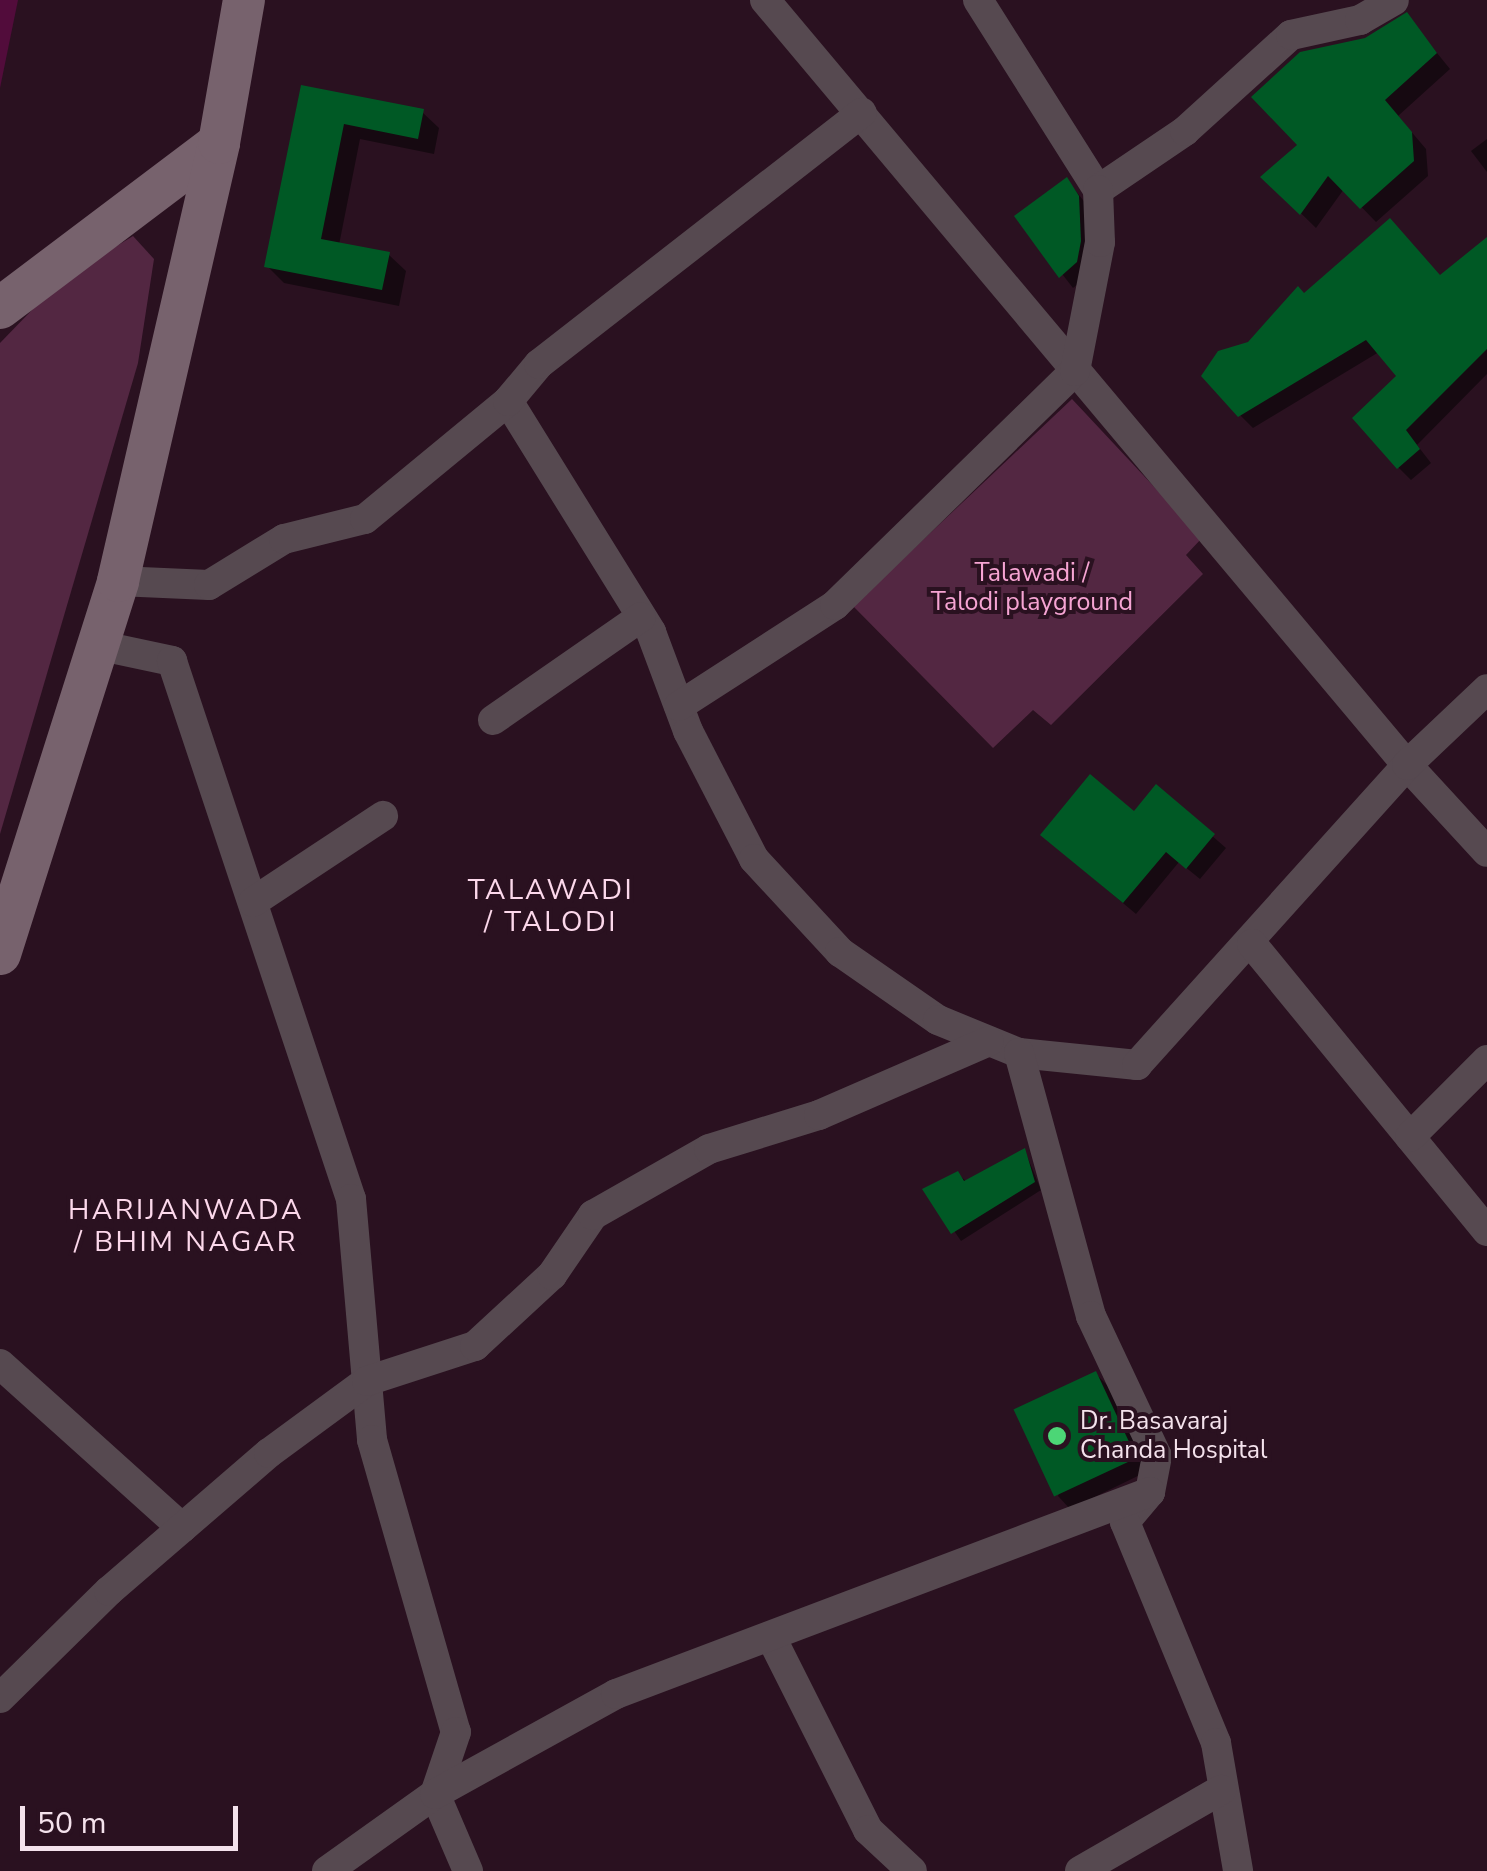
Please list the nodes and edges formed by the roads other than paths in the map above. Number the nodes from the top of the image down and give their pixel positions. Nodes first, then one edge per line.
1 (244, 0) edge
2 (765, 0) edge
3 (978, 0) edge
4 (1394, 0) edge
5 (862, 113) junction
6 (219, 143) junction
7 (1098, 190) junction
8 (0, 308) edge
9 (1075, 371) junction
10 (508, 401) junction
11 (118, 581) junction
12 (641, 617) junction
13 (97, 645) junction
14 (1487, 690) edge
15 (679, 706) junction
16 (494, 720) dead end
17 (1406, 766) junction
18 (382, 816) dead end
19 (1487, 852) edge
20 (253, 902) junction
21 (1252, 944) junction
22 (0, 954) edge
23 (990, 1041) junction
24 (1019, 1053) junction
25 (1487, 1060) edge
26 (1410, 1137) junction
27 (1487, 1232) edge
28 (0, 1364) edge
29 (367, 1381) junction
30 (1150, 1492) junction
31 (182, 1528) junction
32 (771, 1638) junction
33 (0, 1698) edge
34 (1221, 1790) junction
35 (435, 1794) junction
36 (326, 1871) edge
37 (468, 1871) edge
38 (912, 1871) edge
39 (1080, 1871) edge
40 (1238, 1871) edge

1 - 6 street
2 - 5 street
3 - 7 street
4 - 7 street
5 - 9 street
5 - 10 street
6 - 8 street
6 - 11 street
7 - 9 street
9 - 15 street
9 - 17 street
10 - 11 street
10 - 12 street
11 - 13 street
12 - 15 street
12 - 16 street
13 - 20 street
13 - 22 street
14 - 17 street
15 - 23 street
17 - 19 street
17 - 21 street
18 - 20 street
20 - 29 street
21 - 24 street
21 - 26 street
23 - 24 street
23 - 29 street
24 - 30 street
25 - 26 street
26 - 27 street
28 - 31 street
29 - 31 street
29 - 35 street
30 - 32 street
30 - 34 street
31 - 33 street
32 - 35 street
32 - 38 street
34 - 39 street
34 - 40 street
35 - 36 street
35 - 37 street

